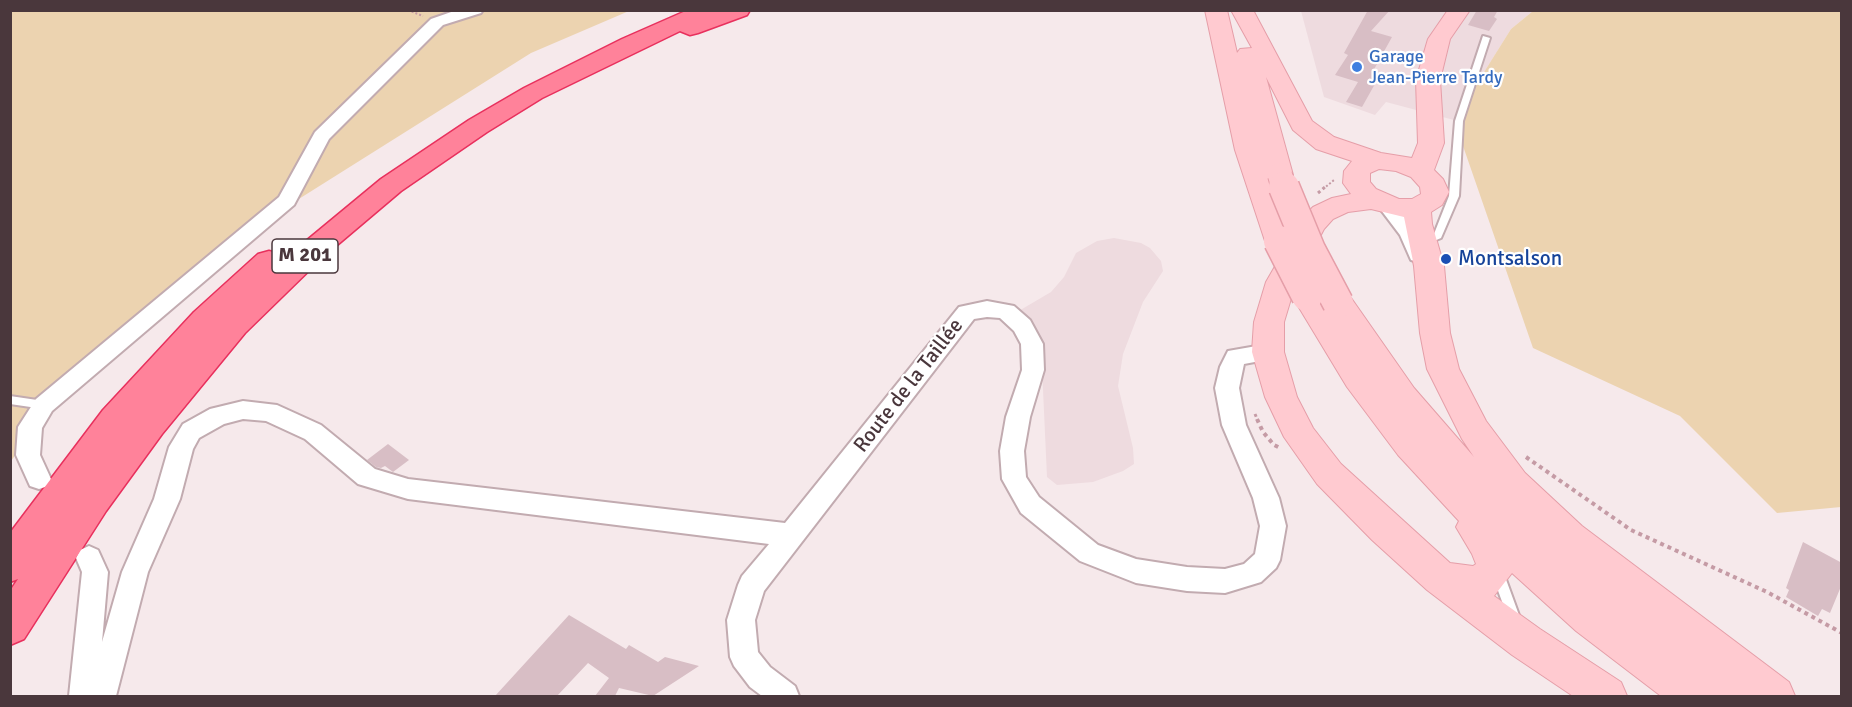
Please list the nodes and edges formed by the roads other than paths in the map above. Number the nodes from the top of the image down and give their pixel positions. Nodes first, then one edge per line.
1 (475, 10) edge
2 (677, 10) edge
3 (709, 10) edge
4 (739, 10) edge
5 (1215, 10) edge
6 (1237, 10) edge
7 (1242, 10) edge
8 (1459, 10) edge
9 (599, 35) dead end
10 (1486, 38) dead end
11 (490, 98) junction
12 (1430, 133) junction
13 (1384, 161) junction
14 (417, 168) junction
15 (1420, 171) junction
16 (1355, 177) junction
17 (1381, 203) junction
18 (1319, 206) junction
19 (1417, 208) junction
20 (1423, 242) junction
21 (1322, 300) junction
22 (1268, 352) junction
23 (1451, 385) junction
24 (10, 400) edge
25 (44, 405) junction
26 (39, 479) dead end
27 (1459, 498) junction
28 (791, 535) junction
29 (89, 558) dead end
30 (10, 565) edge
31 (1496, 568) junction
32 (1440, 578) junction
33 (10, 626) edge
34 (1526, 642) junction
35 (83, 696) edge
36 (102, 696) edge
37 (785, 696) edge
38 (1607, 696) edge
39 (1693, 696) edge
40 (1740, 696) edge
41 (1775, 696) edge

1 - 25 street
2 - 11 highway, M 201
3 - 14 highway, M 201
4 - 14 highway
5 - 21 main road, bridge
6 - 21 main road, bridge
7 - 13 main road
8 - 12 main road
9 - 11 highway
10 - 20 lane
11 - 30 highway, M 201
12 - 13 main road
12 - 15 main road
13 - 15 main road
13 - 16 main road
14 - 33 highway, M 201
15 - 19 main road
16 - 17 main road
16 - 18 main road
17 - 18 main road
17 - 19 main road
17 - 23 street
18 - 22 main road
19 - 20 main road
20 - 23 main road
21 - 27 main road
21 - 40 main road
22 - 28 street, Route de la Taillée
22 - 32 main road
23 - 41 main road
24 - 25 lane
25 - 26 street
27 - 31 main road
27 - 39 main road
28 - 36 street
28 - 37 street, Route de la Taillée
29 - 35 street
31 - 32 main road
31 - 34 lane
32 - 34 main road
34 - 38 main road

